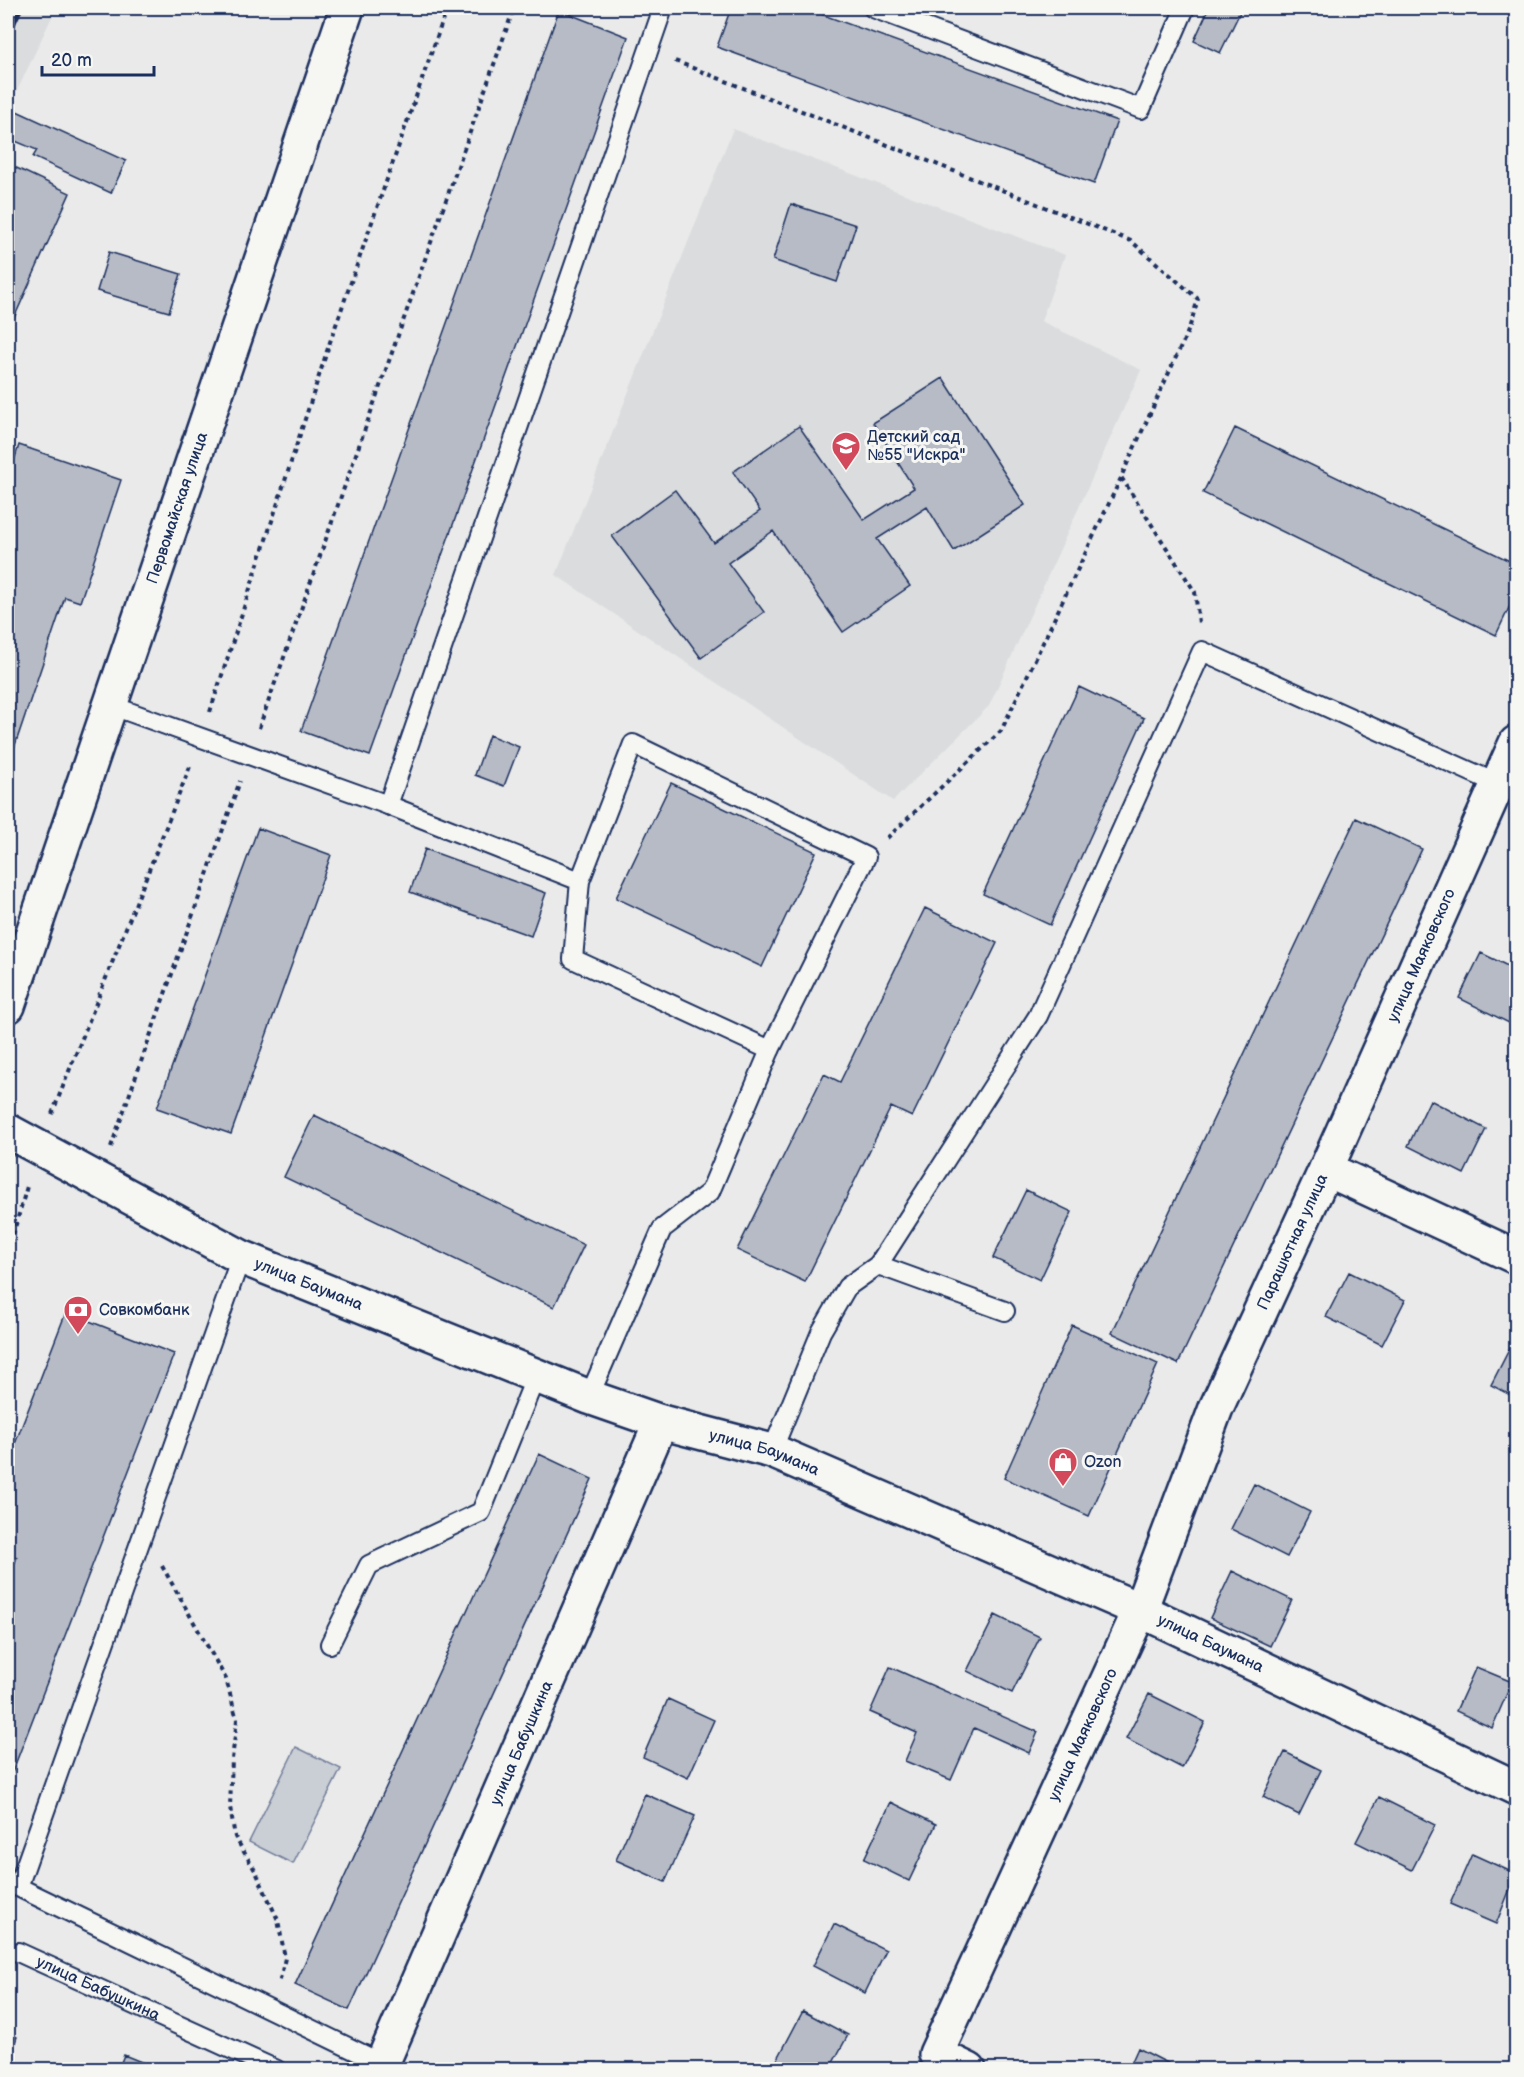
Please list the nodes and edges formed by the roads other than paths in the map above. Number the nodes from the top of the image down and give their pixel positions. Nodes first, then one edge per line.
1 (347, 8) edge
2 (663, 8) edge
3 (873, 8) edge
4 (1185, 8) edge
5 (110, 705) junction
6 (1516, 743) edge
7 (1498, 784) junction
8 (388, 805) junction
9 (580, 881) junction
10 (8, 1006) edge
11 (770, 1050) junction
12 (8, 1131) edge
13 (1326, 1169) junction
14 (241, 1257) junction
15 (1516, 1257) edge
16 (878, 1265) junction
17 (1005, 1311) dead end
18 (536, 1376) junction
19 (590, 1397) junction
20 (1216, 1408) joint
21 (661, 1422) junction
22 (772, 1450) junction
23 (1140, 1610) junction
24 (330, 1644) dead end
25 (1516, 1788) edge
26 (13, 1885) edge
27 (18, 1952) dead end
28 (388, 2067) edge
29 (277, 2070) edge
30 (969, 2070) edge

1 - 5 street, Первомайская улица
2 - 8 lane
3 - 4 lane
5 - 8 lane
5 - 10 street, Первомайская улица
6 - 7 street, улица Маяковского
7 - 13 street, улица Маяковского
7 - 16 lane
8 - 9 lane
9 - 11 lane
9 - 11 lane
11 - 19 lane
12 - 14 street, улица Баумана
13 - 15 street, Парашютная улица
13 - 20 street, Парашютная улица
14 - 18 street, улица Баумана
14 - 26 lane
16 - 17 lane
16 - 22 lane
18 - 19 street, улица Баумана
18 - 24 lane
19 - 21 street, улица Баумана
20 - 23 street, улица Маяковского
21 - 22 street, улица Баумана
21 - 28 street, улица Бабушкина
22 - 23 street, улица Баумана
23 - 25 street, улица Баумана
23 - 30 street, улица Маяковского
26 - 28 lane
27 - 29 lane, улица Бабушкина

